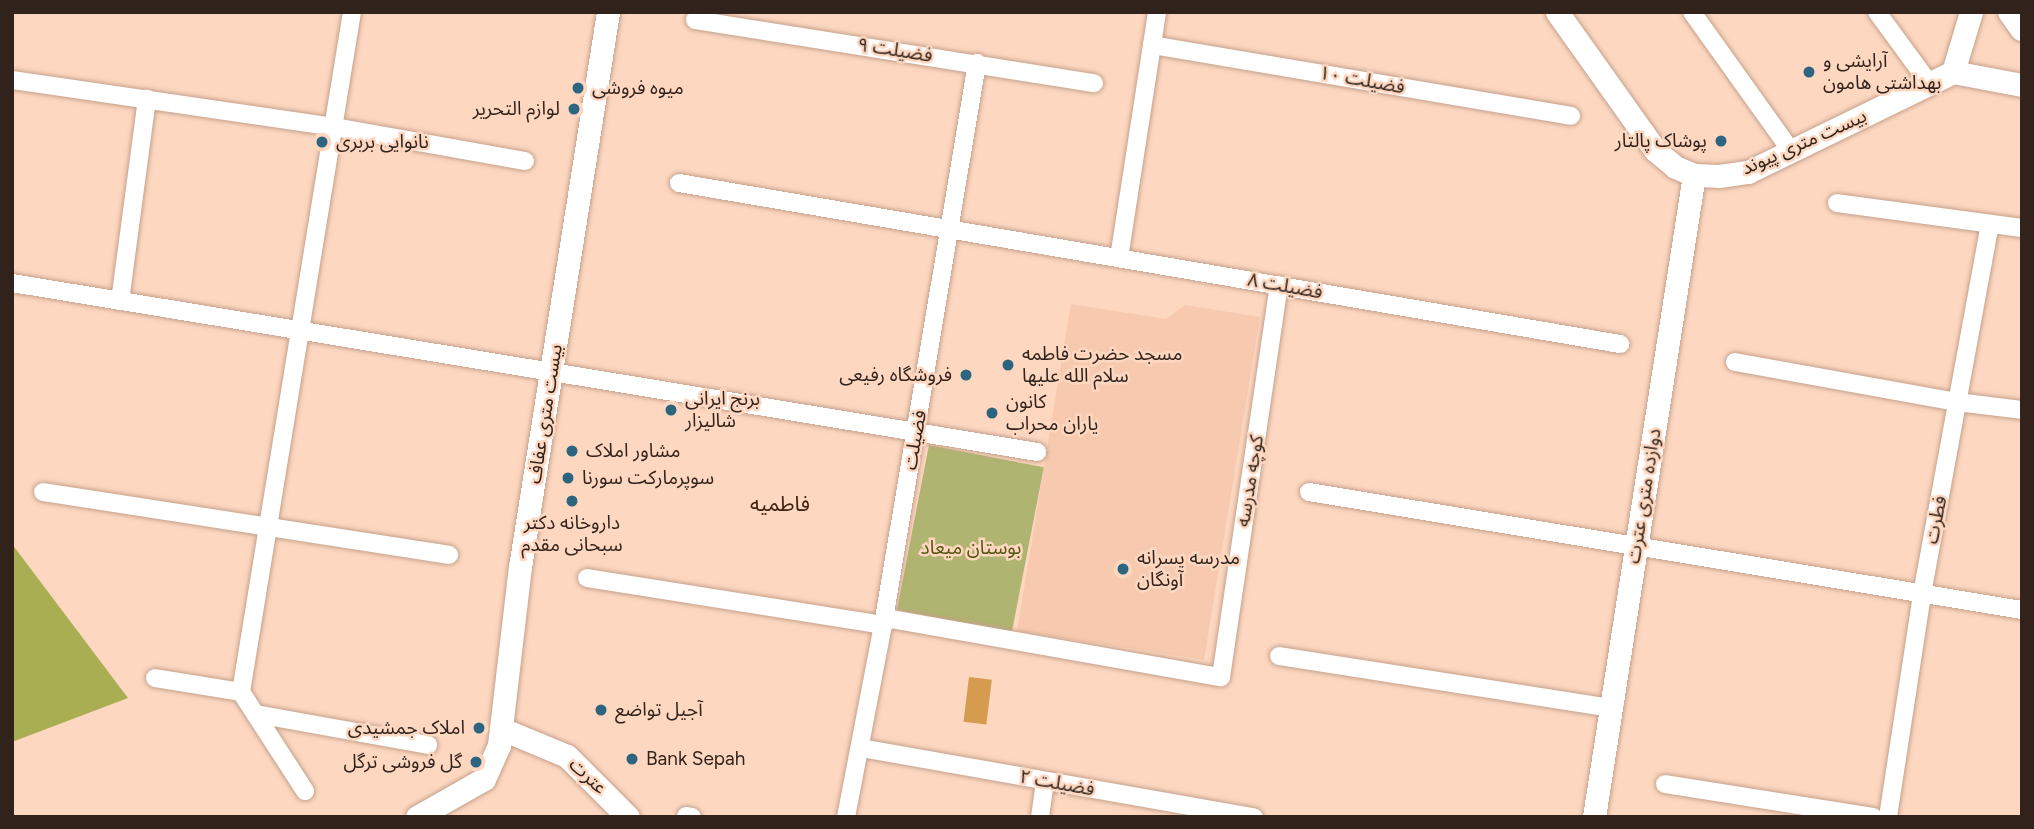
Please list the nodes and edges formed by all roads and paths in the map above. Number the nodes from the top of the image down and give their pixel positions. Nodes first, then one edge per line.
1 (352, 12) edge
2 (608, 12) edge
3 (1157, 12) edge
4 (1557, 12) edge
5 (1692, 12) edge
6 (1877, 12) edge
7 (1971, 12) edge
8 (2010, 12) edge
9 (695, 20) dead end
10 (2022, 29) edge
11 (1152, 45) junction
12 (977, 63) junction
13 (1953, 72) junction
14 (12, 80) edge
15 (1094, 83) dead end
16 (1929, 83) junction
17 (2022, 85) edge
18 (146, 99) junction
19 (1571, 116) dead end
20 (334, 127) junction
21 (1792, 152) junction
22 (525, 161) dead end
23 (1695, 175) junction
24 (679, 183) dead end
25 (1837, 203) dead end
26 (1990, 225) junction
27 (2022, 228) edge
28 (950, 229) junction
29 (1119, 258) junction
30 (12, 283) edge
31 (1279, 285) junction
32 (120, 301) junction
33 (301, 332) junction
34 (1620, 344) dead end
35 (1735, 362) dead end
36 (552, 371) junction
37 (1958, 402) junction
38 (2022, 410) edge
39 (917, 430) junction
40 (1037, 452) dead end
41 (43, 492) dead end
42 (1309, 492) dead end
43 (269, 526) junction
44 (1637, 544) junction
45 (449, 555) dead end
46 (587, 578) dead end
47 (1922, 594) junction
48 (2022, 610) edge
49 (884, 622) junction
50 (1279, 656) dead end
51 (155, 678) dead end
52 (241, 692) junction
53 (1611, 708) junction
54 (256, 714) junction
55 (502, 729) junction
56 (428, 745) dead end
57 (861, 748) junction
58 (1045, 781) junction
59 (1665, 784) dead end
60 (305, 791) dead end
61 (686, 816) edge
62 (417, 817) edge
63 (628, 817) edge
64 (692, 817) edge
65 (846, 817) edge
66 (1040, 817) edge
67 (1254, 817) edge
68 (1594, 817) edge
69 (1872, 817) edge
70 (1888, 817) edge

1 - 20 street
2 - 36 street, بیست متری عفاف
3 - 11 street
4 - 23 street, بیست متری پیوند
5 - 21 street
6 - 16 street
7 - 13 street
8 - 10 main road
9 - 12 street, فضیلت ۹
11 - 19 street, فضیلت ۱۰
11 - 29 street
12 - 15 street, فضیلت ۹
12 - 28 street, فضیلت
13 - 16 street, بیست متری پیوند
13 - 17 street
14 - 18 street
16 - 21 street, بیست متری پیوند
18 - 20 street
18 - 32 street
20 - 22 street
20 - 33 street
21 - 23 street, بیست متری پیوند
23 - 44 street, دوازده متری عترت
24 - 28 street, فضیلت ۸
25 - 26 street
26 - 27 street
26 - 37 street, فطرت
28 - 29 street, فضیلت ۸
28 - 39 street, فضیلت
29 - 31 street, فضیلت ۸
30 - 32 street
31 - 34 street, فضیلت ۸
31 - 49 street, کوچه مدرسه
32 - 33 street
33 - 36 street
33 - 43 street
35 - 37 street
36 - 39 street
36 - 55 street, بیست متری عفاف
37 - 38 street
37 - 47 street, فطرت
39 - 40 street
39 - 49 street, فضیلت
41 - 43 street
42 - 44 street
43 - 45 street
43 - 52 street
44 - 47 street
44 - 53 street, دوازده متری عترت
46 - 49 street
47 - 48 street
47 - 70 street, فطرت
49 - 57 street, فضیلت
50 - 53 street
51 - 52 street
52 - 54 street
53 - 68 street, دوازده متری عترت
54 - 56 street
54 - 60 street
55 - 62 street, بیست متری عفاف
55 - 63 street, عترت
57 - 58 street, فضیلت ۲
57 - 65 street, فضیلت
58 - 66 street
58 - 67 street, فضیلت ۲
59 - 69 street
61 - 64 street

